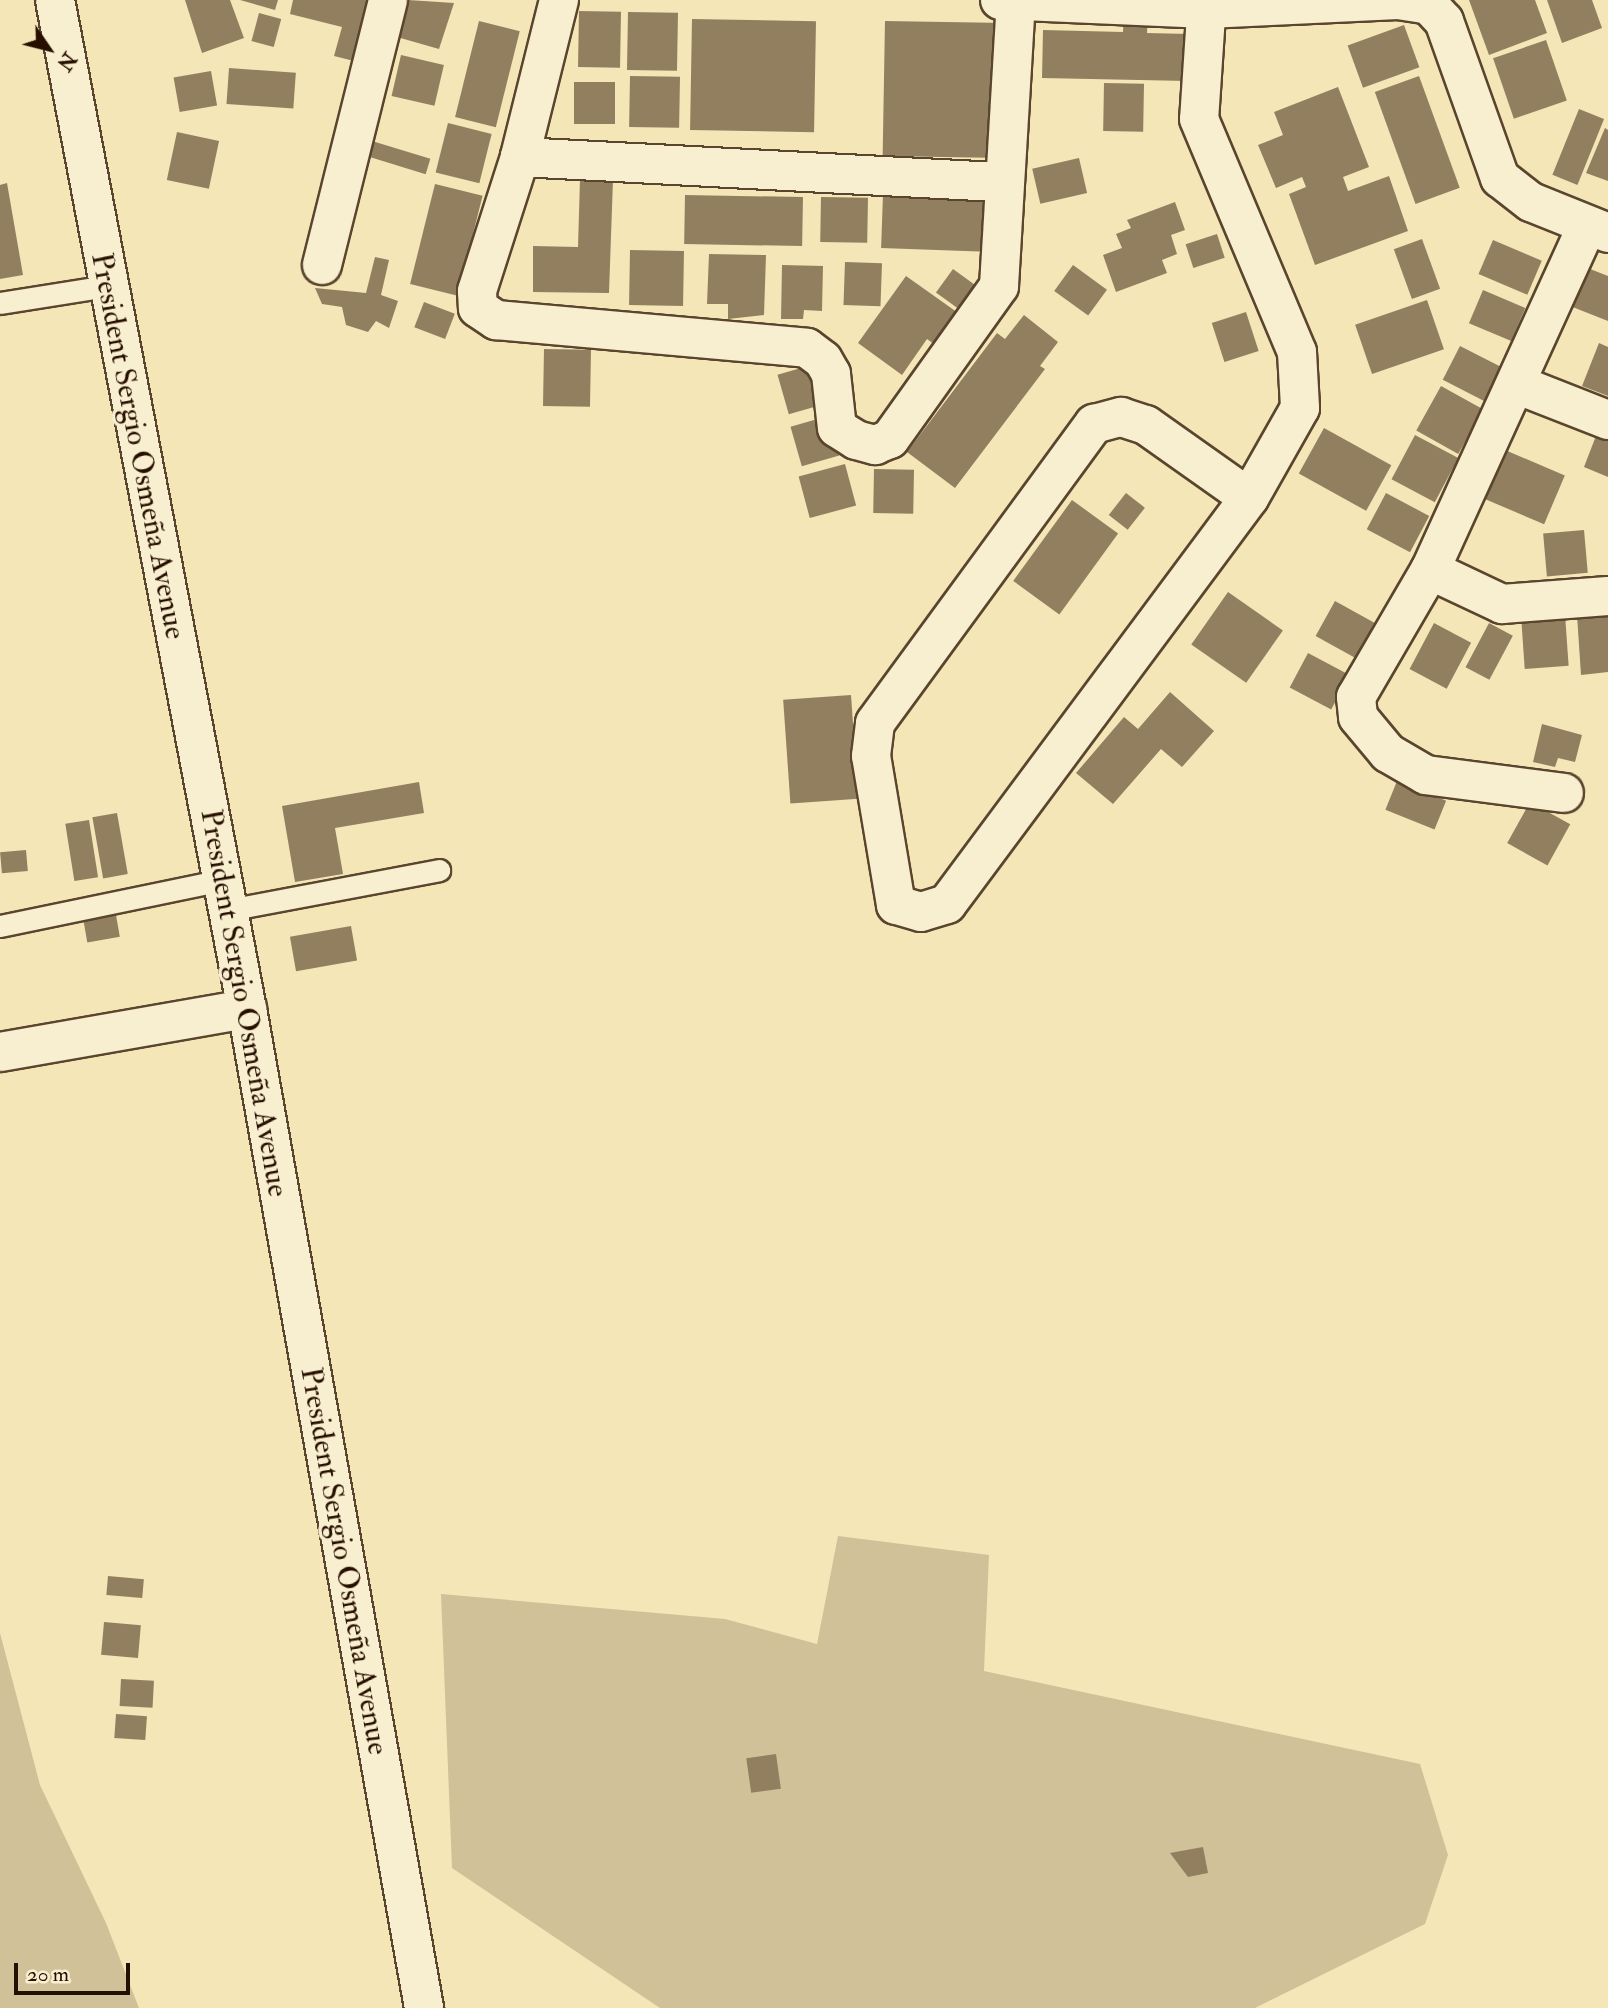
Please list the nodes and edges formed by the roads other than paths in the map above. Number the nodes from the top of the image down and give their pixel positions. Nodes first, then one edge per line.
1 (55, 0) edge
2 (388, 0) edge
3 (559, 0) edge
4 (1008, 1) edge
5 (1207, 5) edge
6 (520, 157) junction
7 (1004, 182) junction
8 (1597, 229) edge
9 (322, 265) dead end
10 (107, 286) junction
11 (0, 303) edge
12 (1516, 384) junction
13 (1608, 420) edge
14 (1249, 498) junction
15 (1430, 570) junction
16 (1608, 596) edge
17 (1564, 793) dead end
18 (439, 870) dead end
19 (225, 895) junction
20 (0, 926) edge
21 (247, 1009) junction
22 (0, 1052) edge
23 (424, 2008) edge

1 - 10 street, President Sergio Osmeña Avenue
2 - 9 street
3 - 6 street
4 - 5 street
4 - 7 street
5 - 8 street
5 - 14 street
6 - 7 street
6 - 7 street
8 - 12 street
10 - 11 lane
10 - 19 street, President Sergio Osmeña Avenue
12 - 13 street
12 - 15 street
14 - 14 street
15 - 16 street
15 - 17 street
18 - 19 lane
19 - 20 lane
19 - 21 street, President Sergio Osmeña Avenue
21 - 22 street
21 - 23 street, President Sergio Osmeña Avenue

